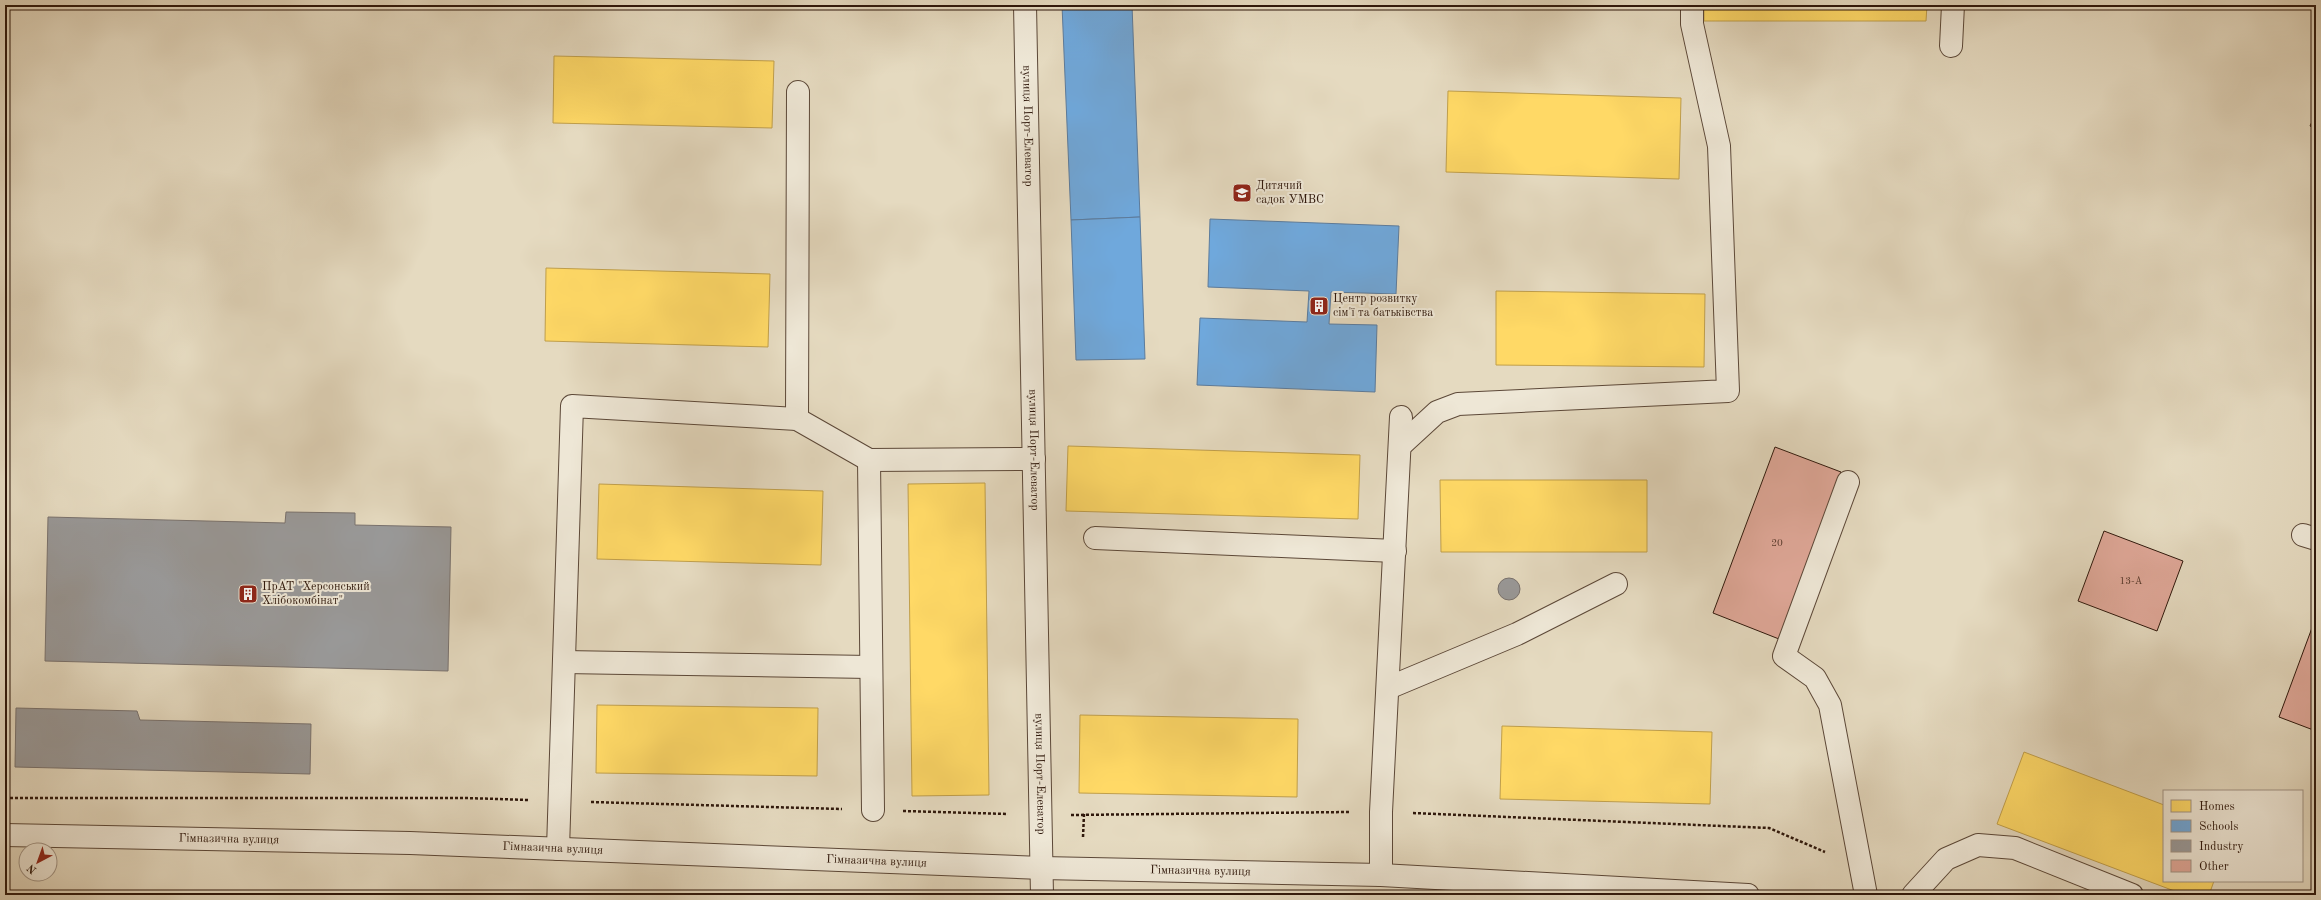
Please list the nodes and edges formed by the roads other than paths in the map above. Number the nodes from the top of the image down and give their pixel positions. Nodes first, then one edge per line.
1 (1025, 5) edge
2 (1692, 5) edge
3 (1953, 5) edge
4 (1951, 46) dead end
5 (798, 92) dead end
6 (1401, 417) dead end
7 (797, 419) junction
8 (1400, 446) junction
9 (1034, 459) junction
10 (869, 460) junction
11 (1848, 482) dead end
12 (1095, 538) dead end
13 (1395, 551) junction
14 (1616, 584) dead end
15 (564, 662) junction
16 (870, 667) junction
17 (1388, 688) junction
18 (873, 810) road end
19 (5, 835) edge
20 (558, 849) junction
21 (1042, 868) junction
22 (1380, 875) junction
23 (1042, 895) edge
24 (1748, 895) edge
25 (1866, 895) edge
26 (1913, 895) edge
27 (2132, 895) edge

1 - 9 street, вулиця Порт-Елеватор
2 - 8 street
3 - 4 street
5 - 7 street
6 - 8 street
7 - 10 street
7 - 15 street
8 - 13 street
9 - 10 street
9 - 21 street, вулиця Порт-Елеватор
10 - 16 street
11 - 25 street
12 - 13 street
13 - 17 street
14 - 17 street
15 - 16 street
15 - 20 street
16 - 18 street
17 - 22 street
19 - 20 street, Гімназична вулиця
20 - 21 street, Гімназична вулиця
21 - 22 street, Гімназична вулиця
21 - 23 street, вулиця Порт-Елеватор
22 - 24 street, Гімназична вулиця
26 - 27 street

